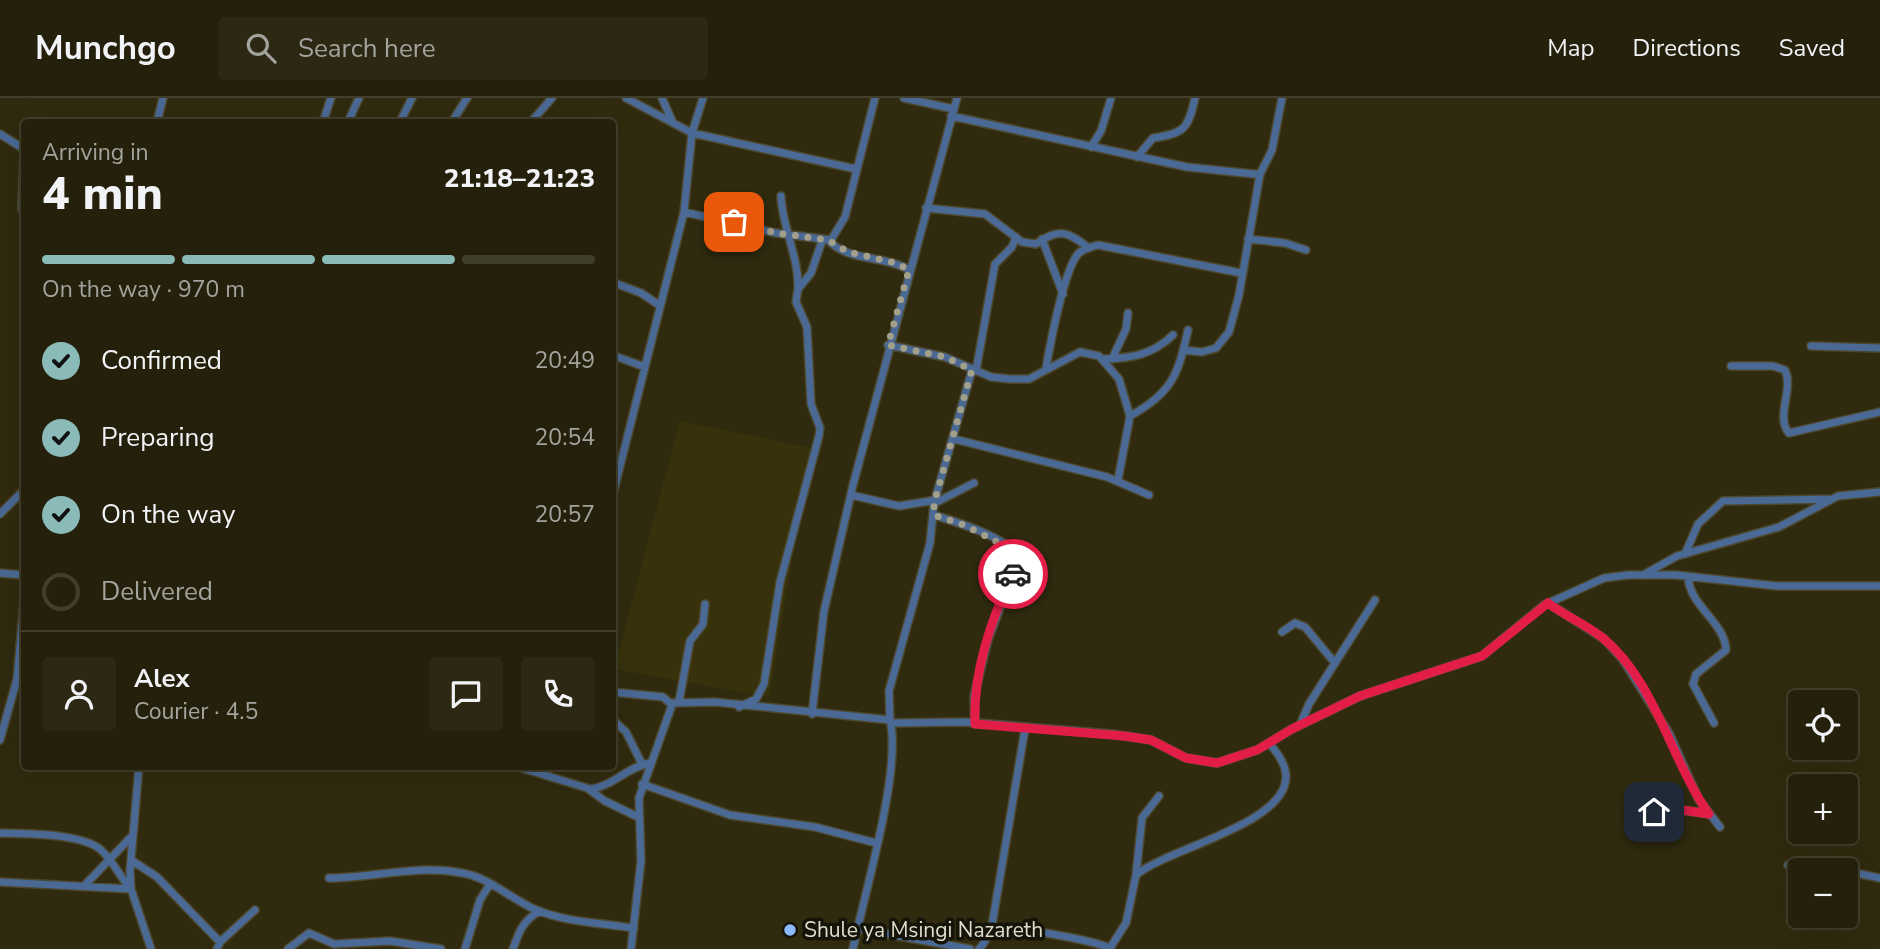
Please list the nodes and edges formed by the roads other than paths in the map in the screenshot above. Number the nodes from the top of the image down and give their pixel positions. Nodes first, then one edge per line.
1 (163, 98) edge
2 (331, 98) edge
3 (359, 98) edge
4 (412, 98) edge
5 (467, 98) edge
6 (552, 98) edge
7 (626, 98) edge
8 (662, 98) edge
9 (703, 98) edge
10 (875, 98) edge
11 (904, 98) edge
12 (957, 98) edge
13 (1111, 98) edge
14 (1195, 98) edge
15 (1282, 98) edge
16 (953, 113) junction
17 (158, 119) edge
18 (324, 119) edge
19 (349, 119) edge
20 (402, 119) edge
21 (454, 119) edge
22 (534, 119) edge
23 (674, 124) junction
24 (692, 133) junction
25 (0, 134) edge
26 (21, 147) edge
27 (1091, 147) junction
28 (1137, 157) junction
29 (856, 169) junction
30 (1260, 174) junction
31 (781, 195) dead end
32 (926, 208) junction
33 (684, 212) junction
34 (788, 236) junction
35 (1016, 237) junction
36 (1042, 239) junction
37 (1248, 239) junction
38 (825, 240) junction
39 (1089, 248) junction
40 (1306, 250) dead end
41 (909, 270) junction
42 (1241, 273) junction
43 (616, 284) edge
44 (798, 289) junction
45 (1063, 295) junction
46 (659, 305) junction
47 (1128, 313) dead end
48 (1188, 330) dead end
49 (1174, 335) dead end
50 (888, 345) junction
51 (1811, 346) dead end
52 (1880, 348) edge
53 (1183, 350) junction
54 (616, 356) edge
55 (1108, 359) junction
56 (1731, 366) dead end
57 (645, 367) junction
58 (1046, 368) junction
59 (974, 370) junction
60 (1880, 412) edge
61 (1129, 416) junction
62 (954, 439) junction
63 (616, 465) edge
64 (621, 467) junction
65 (1118, 480) junction
66 (974, 483) dead end
67 (616, 484) edge
68 (1880, 492) edge
69 (21, 493) edge
70 (851, 495) junction
71 (1149, 495) dead end
72 (1833, 499) junction
73 (935, 502) junction
74 (0, 514) edge
75 (934, 515) junction
76 (1685, 554) junction
77 (0, 573) edge
78 (21, 575) edge
79 (1642, 575) junction
80 (1688, 577) junction
81 (1880, 586) edge
82 (1375, 600) dead end
83 (1548, 603) junction
84 (705, 604) dead end
85 (1282, 632) dead end
86 (1335, 663) junction
87 (21, 666) edge
88 (616, 692) edge
89 (675, 702) junction
90 (739, 707) junction
91 (811, 714) junction
92 (891, 722) junction
93 (616, 723) edge
94 (1714, 723) dead end
95 (975, 724) junction
96 (1300, 725) junction
97 (1025, 729) junction
98 (0, 740) edge
99 (1269, 743) junction
100 (646, 764) junction
101 (139, 770) edge
102 (529, 770) edge
103 (642, 785) junction
104 (590, 789) junction
105 (1642, 793) dead end
106 (1158, 796) dead end
107 (1709, 814) junction
108 (638, 817) junction
109 (1720, 827) dead end
110 (0, 833) edge
111 (133, 834) junction
112 (876, 843) junction
113 (109, 859) junction
114 (131, 860) junction
115 (1858, 873) edge
116 (1136, 875) junction
117 (329, 878) dead end
118 (1880, 878) edge
119 (0, 882) edge
120 (489, 884) junction
121 (85, 885) junction
122 (131, 889) junction
123 (255, 910) dead end
124 (540, 911) junction
125 (634, 928) junction
126 (860, 929) junction
127 (991, 932) junction
128 (218, 946) edge
129 (983, 947) edge
130 (151, 949) edge
131 (288, 949) edge
132 (441, 949) edge
133 (465, 949) edge
134 (513, 949) edge
135 (631, 949) edge
136 (853, 949) edge
137 (970, 949) edge
138 (1110, 949) edge

1 - 17 street
2 - 18 street
3 - 19 street
4 - 20 street
5 - 21 street
6 - 22 street
7 - 23 street
8 - 23 street
9 - 24 street
10 - 29 street
11 - 16 street
12 - 16 street
13 - 27 street
14 - 28 street
15 - 30 street
16 - 27 street
16 - 32 street
23 - 24 street
24 - 29 street
24 - 33 street
25 - 26 street
27 - 28 street
28 - 30 street
29 - 38 street
30 - 37 street
31 - 34 street
32 - 35 street
32 - 41 street
33 - 34 street
33 - 46 street
34 - 38 street
34 - 44 street
35 - 36 street
35 - 59 street
36 - 39 street
36 - 45 street
37 - 40 street
37 - 42 street
38 - 41 street
38 - 44 street
39 - 42 street
39 - 45 street
41 - 50 street
42 - 53 street
43 - 46 street
44 - 90 street
45 - 58 street
46 - 57 street
47 - 55 street
48 - 53 street
49 - 55 street
50 - 59 street
50 - 70 street
51 - 52 street
53 - 61 street
54 - 57 street
55 - 58 street
55 - 61 street
56 - 60 street
57 - 64 street
58 - 59 street
59 - 62 street
61 - 65 street
62 - 65 street
62 - 73 street
63 - 64 street
64 - 67 street
65 - 71 street
66 - 73 street
68 - 72 street
69 - 74 street
70 - 73 street
70 - 91 street
72 - 76 street
72 - 76 street
73 - 75 street
75 - 92 street
75 - 95 street
76 - 79 street
77 - 78 street
79 - 80 street
79 - 83 street
80 - 81 street
80 - 94 street
82 - 86 street
83 - 96 street
83 - 107 street
84 - 89 street
85 - 86 street
86 - 96 street
87 - 98 street
88 - 89 street
89 - 90 street
89 - 100 street
90 - 91 street
91 - 92 street
92 - 95 street
92 - 112 street
93 - 100 street
95 - 97 street
96 - 99 street
97 - 99 street
97 - 127 street
99 - 116 street
100 - 103 street
100 - 104 street
101 - 111 street
102 - 104 street
103 - 108 street
103 - 112 street
104 - 108 street
105 - 107 street
106 - 116 street
107 - 109 street
108 - 125 street
110 - 113 street
111 - 113 street
111 - 114 street
112 - 126 street
113 - 121 street
113 - 122 street
114 - 122 street
114 - 128 street
115 - 118 street
116 - 138 street
117 - 120 street
119 - 121 street
120 - 124 street
120 - 133 street
121 - 122 street
122 - 130 street
123 - 128 street
124 - 125 street
124 - 134 street
125 - 135 street
126 - 136 street
126 - 137 street
127 - 129 street
127 - 138 street
131 - 132 street

